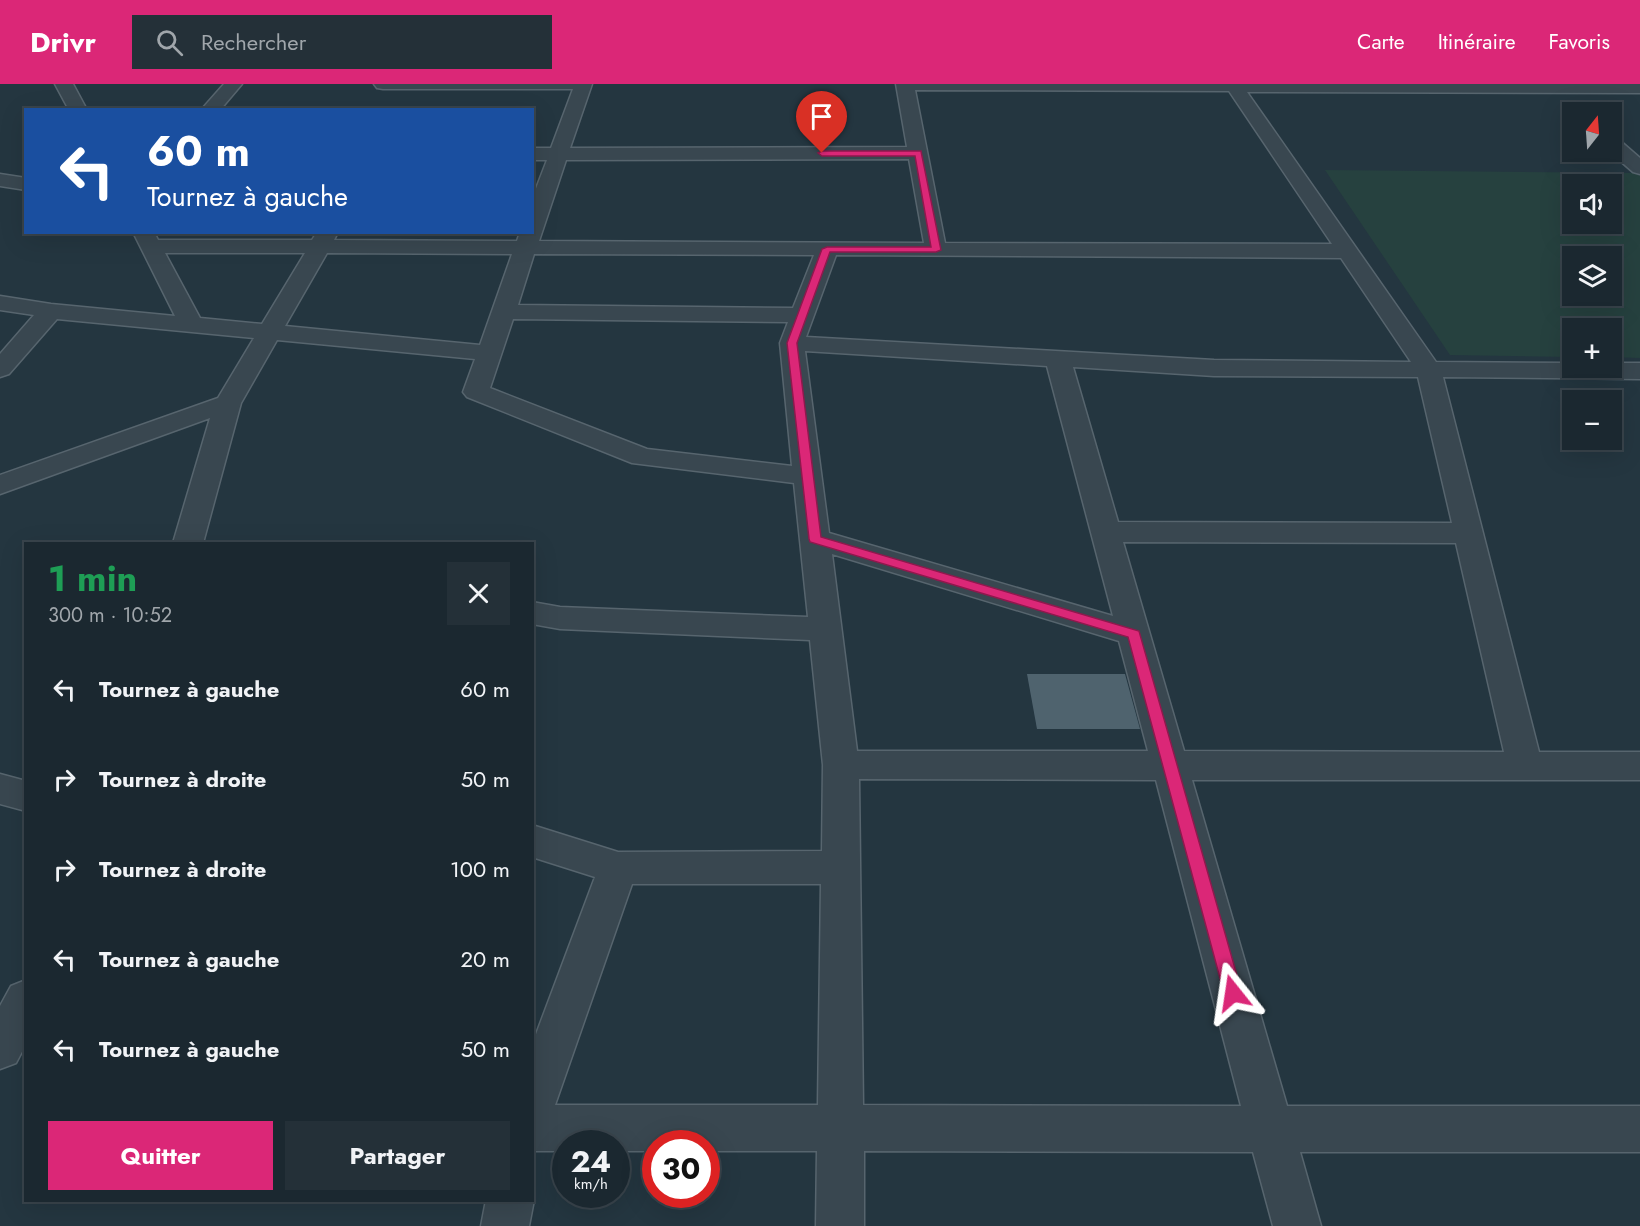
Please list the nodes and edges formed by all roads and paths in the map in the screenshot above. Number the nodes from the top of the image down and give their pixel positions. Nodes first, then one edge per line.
1 (64, 84) edge
2 (233, 84) edge
3 (383, 84) edge
4 (415, 84) edge
5 (583, 84) edge
6 (905, 85) edge
7 (1234, 85) edge
8 (1545, 86) edge
9 (1640, 88) edge
10 (405, 101) dead end
11 (1563, 102) edge
12 (77, 108) edge
13 (212, 108) edge
14 (1622, 152) edge
15 (918, 153) junction
16 (534, 154) edge
17 (559, 154) junction
18 (1640, 168) edge
19 (0, 180) edge
20 (24, 184) edge
21 (534, 226) edge
22 (530, 237) edge
23 (147, 239) edge
24 (324, 240) edge
25 (827, 249) junction
26 (936, 250) junction
27 (1348, 251) junction
28 (0, 303) edge
29 (51, 311) junction
30 (504, 312) junction
31 (802, 315) junction
32 (191, 323) junction
33 (271, 330) junction
34 (792, 343) junction
35 (489, 353) junction
36 (1058, 359) junction
37 (0, 369) edge
38 (1429, 370) junction
39 (1640, 371) edge
40 (228, 403) junction
41 (808, 476) junction
42 (0, 485) edge
43 (1106, 532) junction
44 (1469, 533) junction
45 (815, 539) junction
46 (188, 542) edge
47 (534, 613) edge
48 (825, 629) junction
49 (1134, 634) junction
50 (841, 765) junction
51 (1170, 765) junction
52 (1525, 766) junction
53 (1640, 766) edge
54 (0, 789) edge
55 (24, 795) edge
56 (534, 842) edge
57 (841, 867) junction
58 (618, 868) junction
59 (24, 1004) edge
60 (0, 1048) edge
61 (534, 1101) edge
62 (534, 1128) edge
63 (1271, 1129) junction
64 (1640, 1129) edge
65 (840, 1130) junction
66 (510, 1202) edge
67 (505, 1226) edge
68 (840, 1226) edge
69 (1297, 1226) edge

1 - 12 street
2 - 13 street
3 - 4 street
4 - 5 street
4 - 10 street
5 - 17 street
6 - 7 street
6 - 15 street
7 - 8 street
7 - 27 street
8 - 9 street
8 - 11 street
14 - 18 street
15 - 17 street
15 - 26 street
16 - 17 street
17 - 21 street
19 - 20 street
22 - 24 street
22 - 25 street
22 - 30 street
23 - 24 street
23 - 32 street
24 - 33 street
25 - 26 street
25 - 31 street
26 - 27 street
27 - 38 street
28 - 29 street
29 - 32 street
29 - 37 street
30 - 31 street
30 - 35 street
31 - 34 street
32 - 33 street
33 - 35 street
33 - 40 street
34 - 36 street
34 - 41 street
35 - 41 street
36 - 38 street
36 - 43 street
38 - 39 street
38 - 44 street
40 - 42 street
40 - 46 street
41 - 45 street
43 - 44 street
43 - 49 street
44 - 52 street
45 - 48 street
45 - 49 street
47 - 48 street
48 - 50 street
49 - 51 street
50 - 51 street
50 - 57 street
51 - 52 street
51 - 63 street
52 - 53 street
54 - 55 street
56 - 58 street
57 - 58 street
57 - 65 street
58 - 61 street
59 - 60 street
62 - 65 street
63 - 64 street
63 - 65 street
63 - 69 street
65 - 68 street
66 - 67 street

